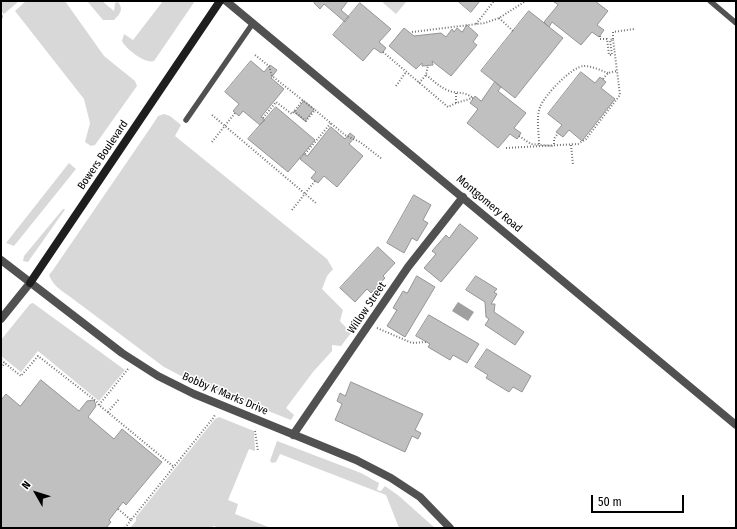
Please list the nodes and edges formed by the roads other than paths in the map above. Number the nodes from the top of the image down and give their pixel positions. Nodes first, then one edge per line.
1 (220, 1) edge
2 (226, 1) edge
3 (710, 1) edge
4 (253, 22) junction
5 (736, 23) edge
6 (186, 120) dead end
7 (463, 197) junction
8 (1, 260) edge
9 (30, 283) junction
10 (1, 319) edge
11 (736, 425) edge
12 (294, 435) junction
13 (450, 528) edge

1 - 9 street, Bowers Boulevard
2 - 4 street, Montgomery Road
3 - 5 lane
4 - 6 lane
4 - 7 street, Montgomery Road
7 - 11 street, Montgomery Road
7 - 12 street, Willow Street
8 - 9 street, Bobby K Marks Drive
9 - 10 street, Bowers Boulevard
9 - 12 street, Bobby K Marks Drive
12 - 13 street, Bobby K Marks Drive

